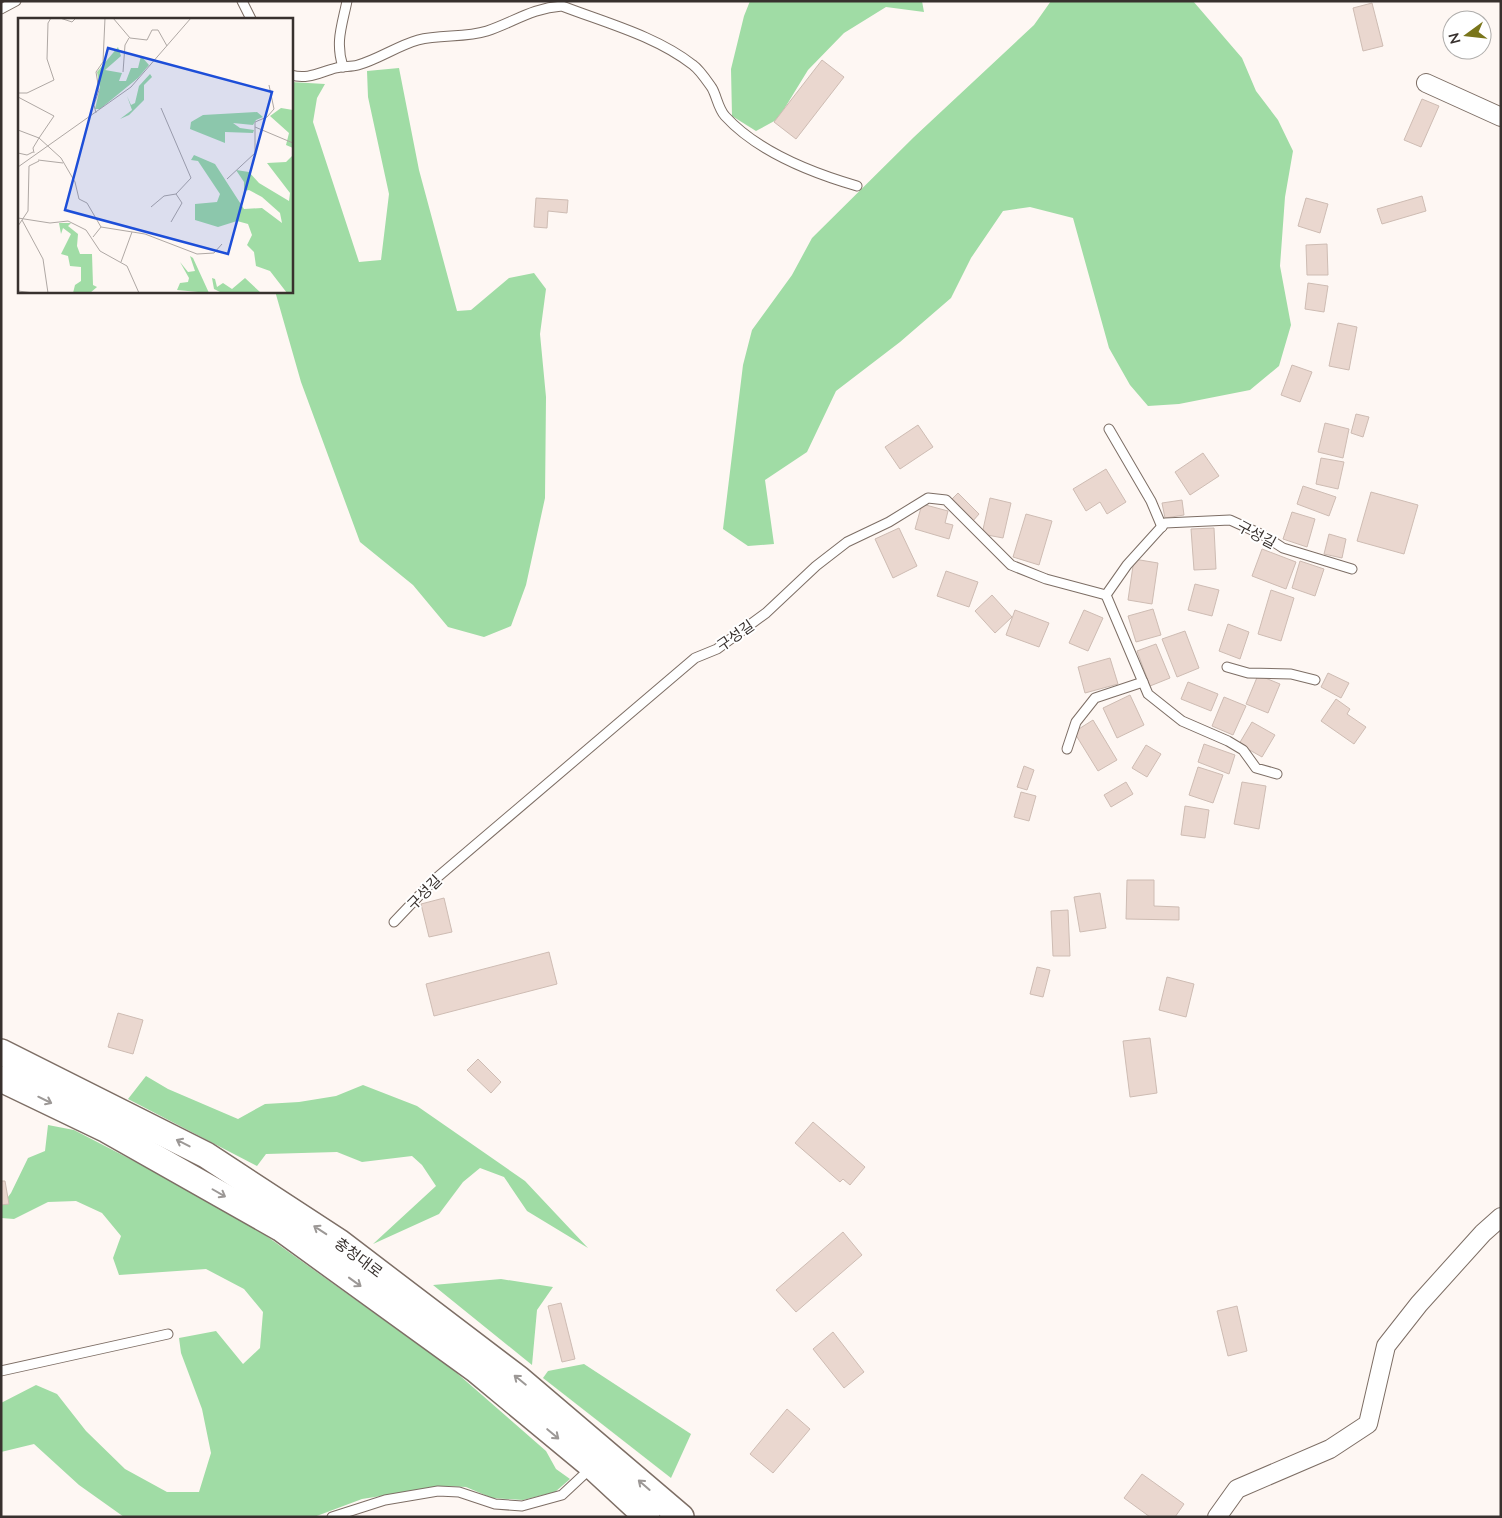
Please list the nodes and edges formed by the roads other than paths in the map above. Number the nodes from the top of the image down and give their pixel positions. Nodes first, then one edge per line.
1 (16, 1) edge
2 (242, 1) edge
3 (348, 1) edge
4 (1, 10) edge
5 (250, 18) edge
6 (344, 67) junction
7 (292, 75) edge
8 (1426, 83) dead end
9 (1501, 116) edge
10 (857, 186) dead end
11 (1108, 429) dead end
12 (1162, 527) junction
13 (1352, 569) dead end
14 (1106, 595) junction
15 (1227, 667) dead end
16 (1315, 680) dead end
17 (1143, 682) junction
18 (1067, 749) dead end
19 (1276, 774) dead end
20 (394, 922) dead end
21 (1, 1052) edge
22 (1, 1079) edge
23 (1501, 1217) edge
24 (168, 1334) dead end
25 (1, 1371) edge
26 (592, 1467) junction
27 (332, 1517) edge
28 (647, 1517) edge
29 (681, 1517) edge
30 (1217, 1517) edge

1 - 4 lane
2 - 5 lane
3 - 6 lane
6 - 7 lane
6 - 10 lane
8 - 9 street
11 - 12 lane
12 - 13 lane, 구성길
12 - 14 lane
14 - 17 lane
14 - 20 lane, 구성길
15 - 16 lane
17 - 18 lane
17 - 19 lane
29 -> 21 main road, 충청대로
22 -> 26 main road, 충청대로
23 - 30 street
24 - 25 lane
26 - 27 lane
26 - 28 main road, 충청대로

